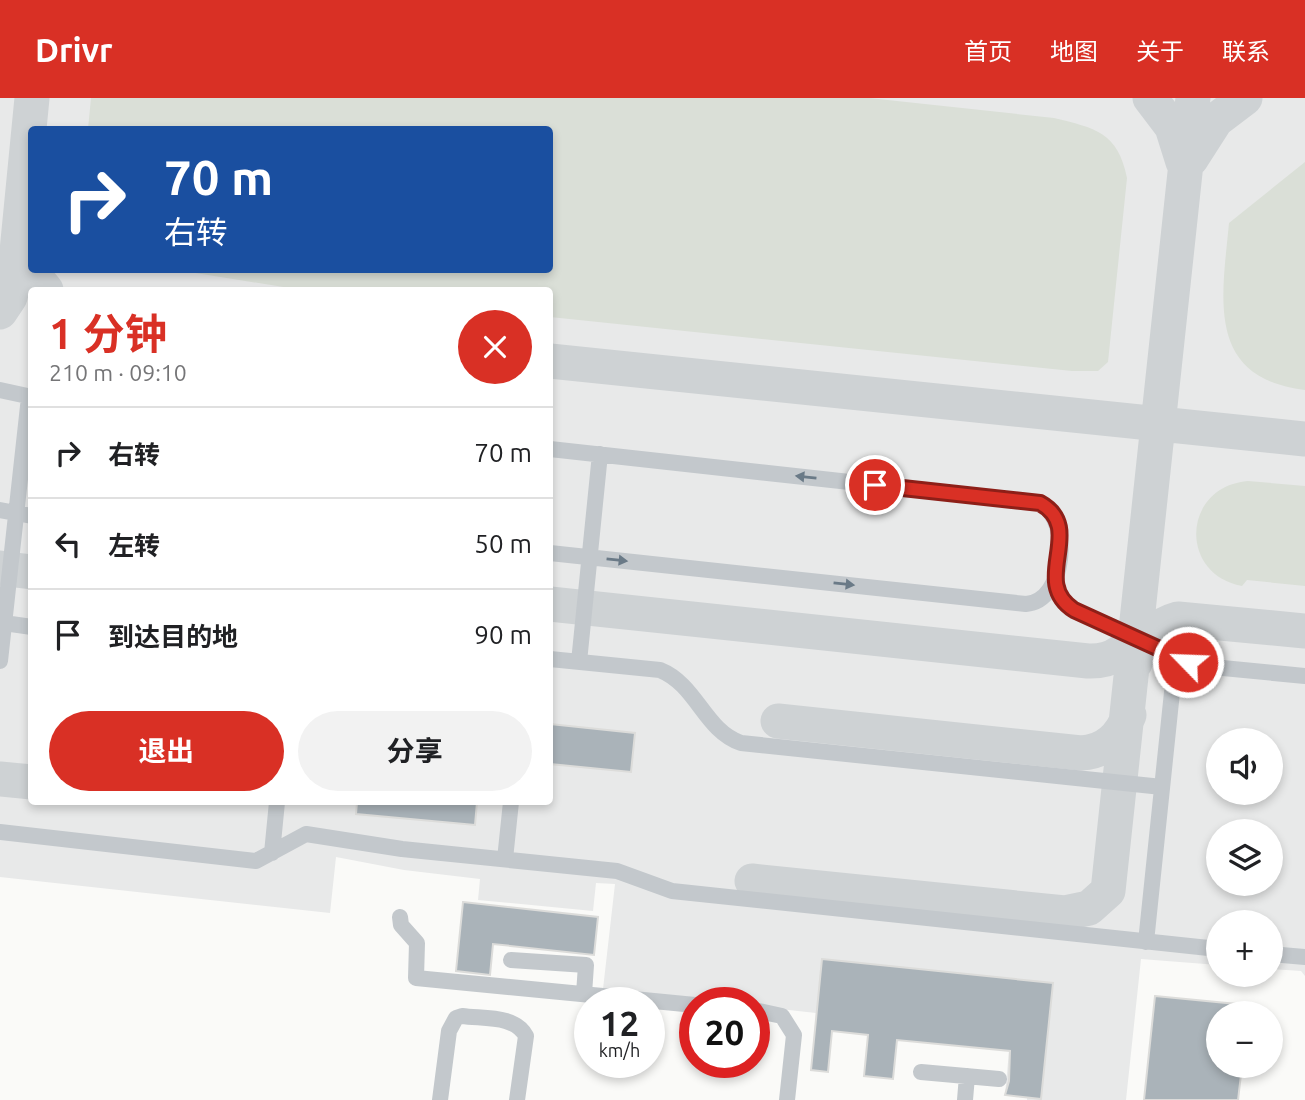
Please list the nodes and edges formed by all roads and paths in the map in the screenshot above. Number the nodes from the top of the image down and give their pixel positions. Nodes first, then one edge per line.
1 (0, 390) edge
2 (28, 397) edge
3 (28, 414) edge
4 (553, 449) edge
5 (600, 454) junction
6 (16, 513) edge
7 (553, 553) edge
8 (590, 557) junction
9 (1055, 584) junction
10 (1026, 604) junction
11 (1074, 610) junction
12 (4, 623) junction
13 (28, 626) edge
14 (1182, 659) junction
15 (0, 661) edge
16 (579, 662) junction
17 (553, 663) edge
18 (1305, 677) edge
19 (1162, 787) junction
20 (277, 805) edge
21 (278, 805) edge
22 (511, 805) edge
23 (0, 832) edge
24 (306, 834) junction
25 (272, 853) junction
26 (505, 859) junction
27 (400, 917) dead end
28 (1146, 942) junction
29 (1206, 948) edge
30 (1283, 955) edge
31 (1305, 957) edge
32 (511, 960) dead end
33 (584, 987) edge
34 (574, 993) edge
35 (770, 1013) edge
36 (921, 1072) dead end
37 (967, 1076) junction
38 (999, 1079) dead end
39 (440, 1100) edge
40 (517, 1100) edge
41 (787, 1100) edge
42 (965, 1100) edge

1 - 2 lane
3 - 6 lane
4 - 5 lane
5 - 8 lane
9 -> 5 lane
6 - 12 lane
7 - 8 lane
8 -> 10 lane
8 - 16 lane
9 - 10 lane
9 - 11 lane
10 - 11 lane
11 - 14 lane
12 - 13 lane
12 - 15 lane
14 - 18 lane
14 - 19 lane
16 - 17 lane
16 - 19 lane
19 - 28 lane
20 - 25 lane
21 - 24 lane
22 - 26 lane
23 - 25 lane
24 - 25 lane
24 - 26 lane
26 - 28 lane
27 - 34 lane
28 - 29 lane
30 - 31 lane
32 - 33 lane
35 - 41 lane
36 - 37 lane
37 - 38 lane
37 - 42 lane
39 - 40 lane

